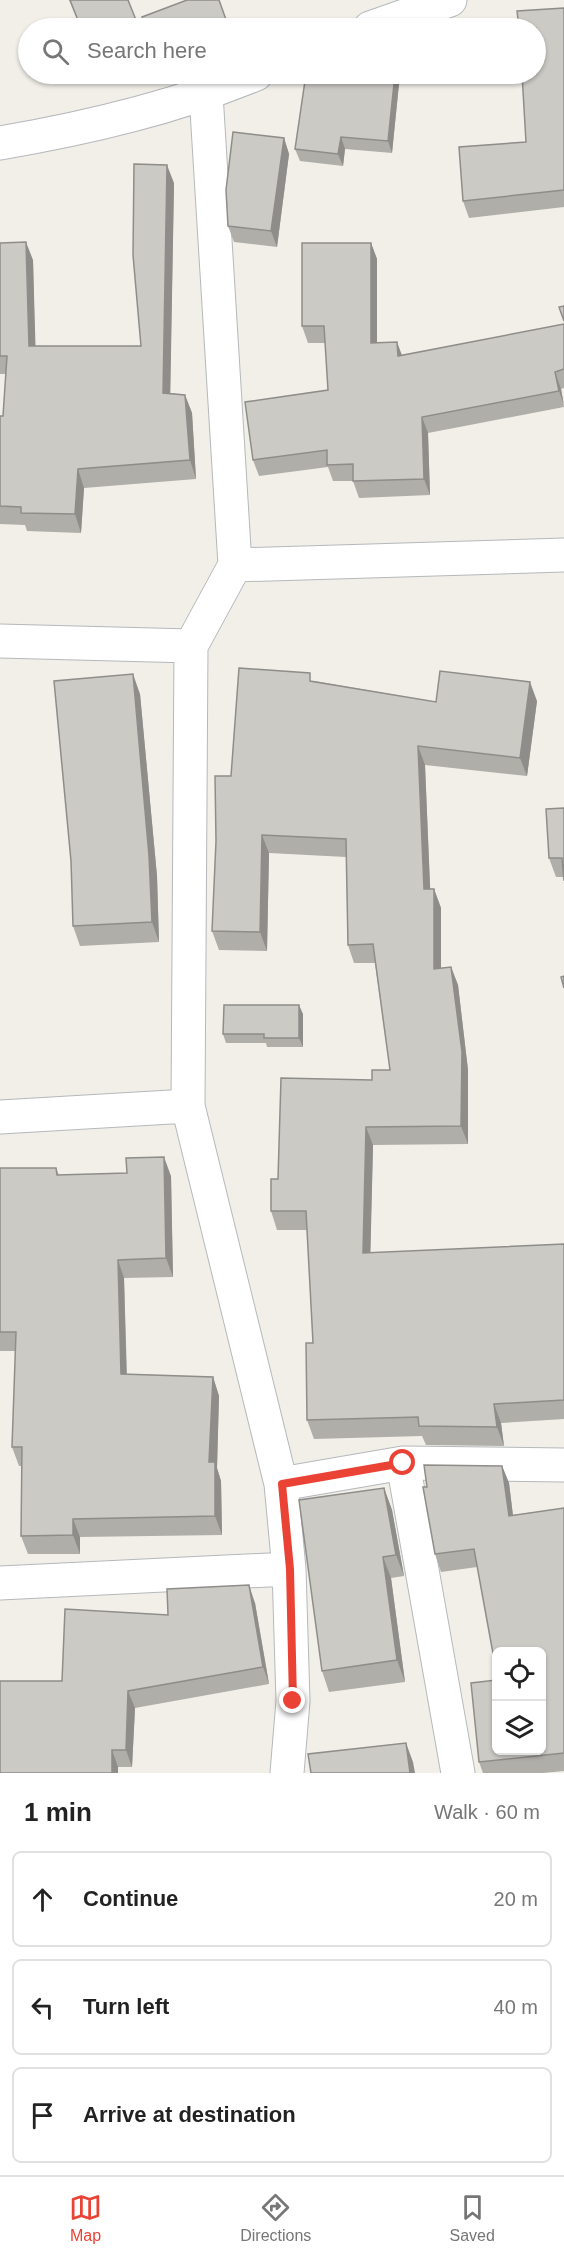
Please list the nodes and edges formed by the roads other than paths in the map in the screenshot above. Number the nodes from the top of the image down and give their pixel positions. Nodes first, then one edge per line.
1 (450, 0) edge
2 (399, 18) edge
3 (231, 84) edge
4 (206, 94) junction
5 (0, 143) edge
6 (564, 555) edge
7 (235, 565) junction
8 (0, 641) edge
9 (191, 646) junction
10 (188, 1106) junction
11 (0, 1117) edge
12 (403, 1463) junction
13 (564, 1464) edge
14 (282, 1484) junction
15 (290, 1569) junction
16 (0, 1583) edge
17 (287, 1773) edge
18 (458, 1773) edge

1 - 2 street
3 - 4 street
4 - 5 street
4 - 7 street
6 - 7 street
7 - 9 street
8 - 9 street
9 - 10 street
10 - 11 street
10 - 14 street
12 - 13 street
12 - 14 street
12 - 18 street
14 - 15 street
15 - 16 street
15 - 17 street

